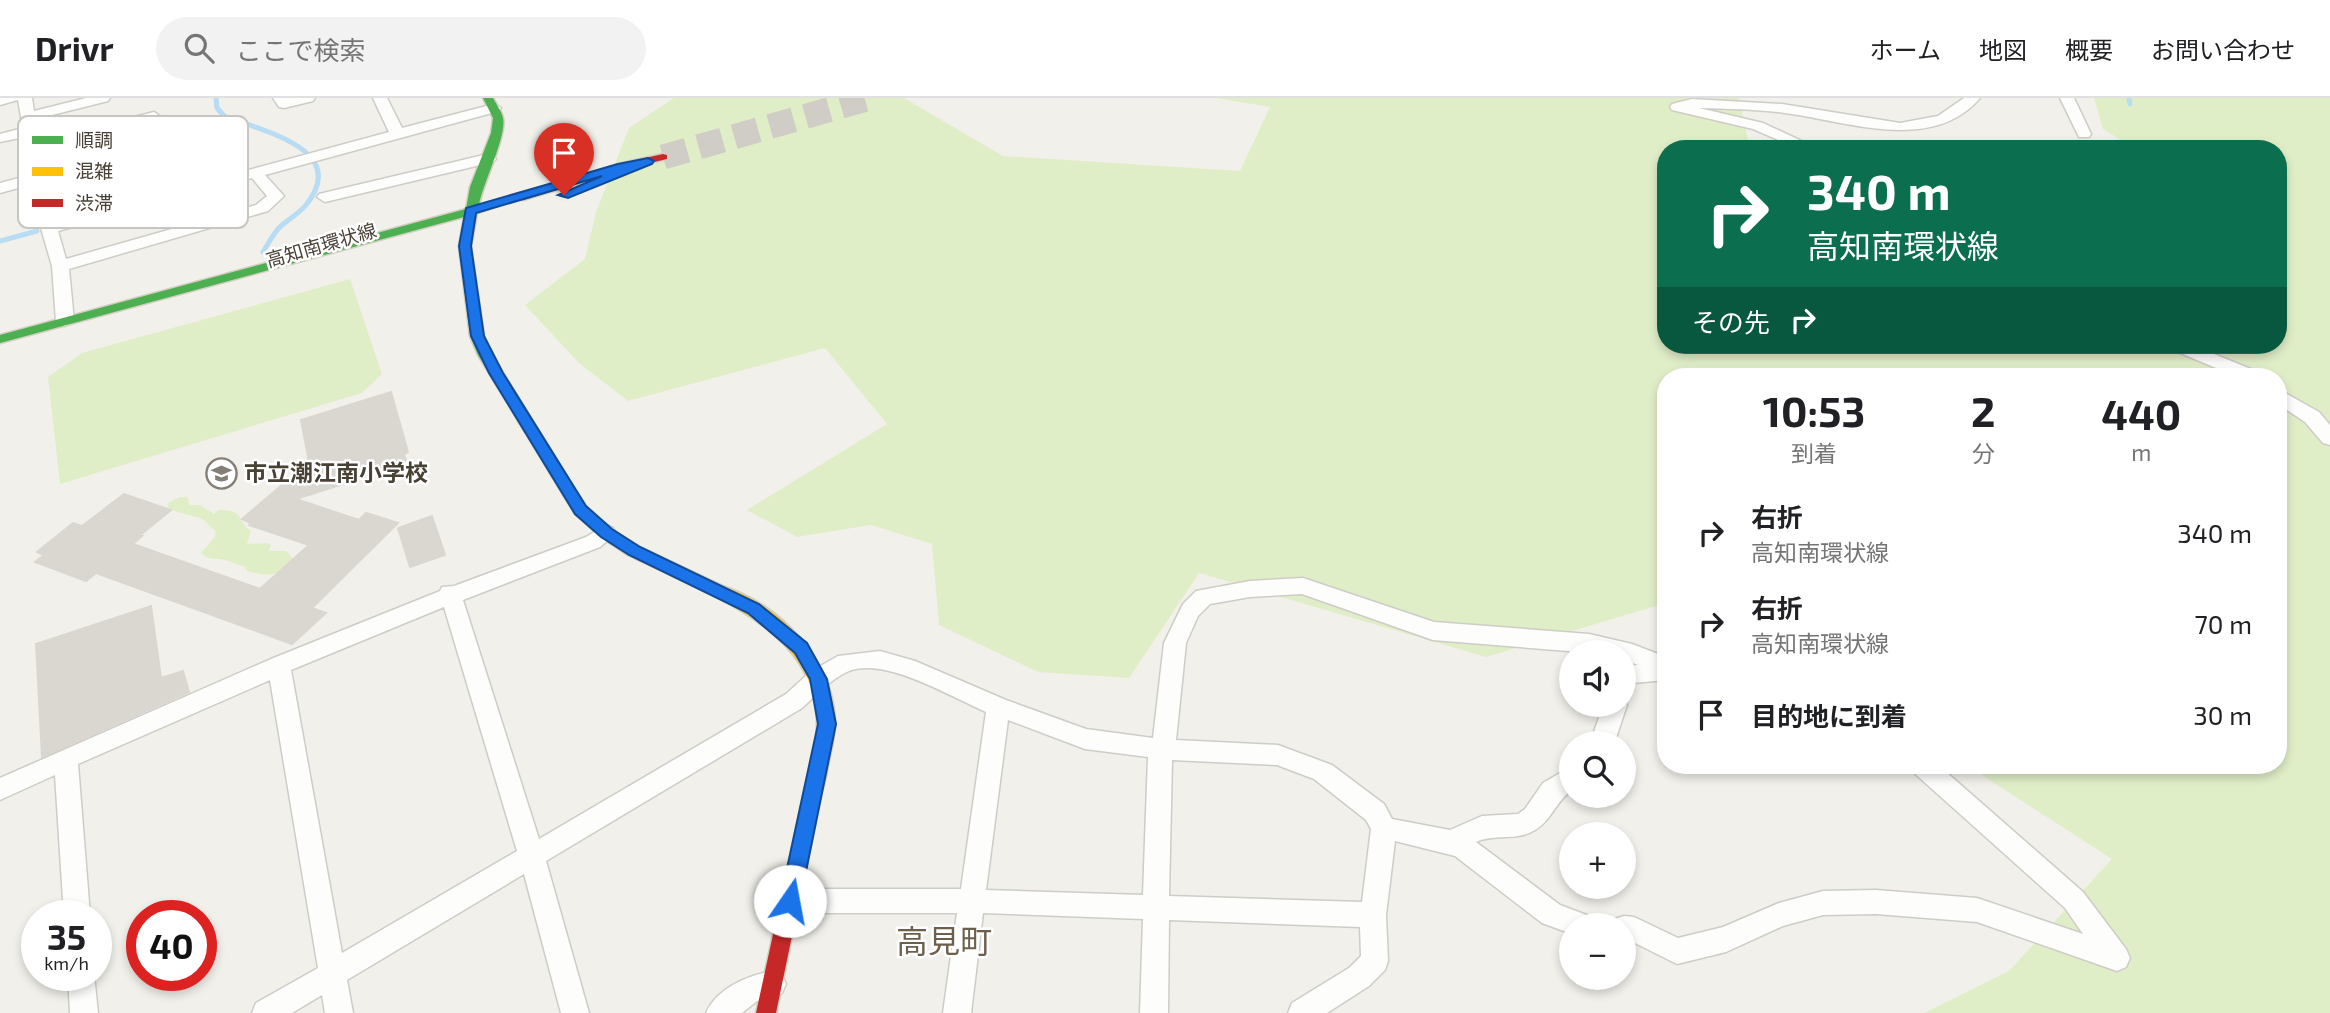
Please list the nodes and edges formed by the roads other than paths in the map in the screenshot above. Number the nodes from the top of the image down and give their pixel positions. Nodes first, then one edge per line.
1 (12, 98) edge
2 (25, 98) edge
3 (100, 98) edge
4 (281, 98) edge
5 (308, 98) edge
6 (380, 98) edge
7 (1973, 98) edge
8 (2067, 98) edge
9 (0, 101) edge
10 (491, 103) edge
11 (28, 116) edge
12 (63, 116) edge
13 (18, 134) edge
14 (398, 134) junction
15 (2084, 134) dead end
16 (0, 138) edge
17 (1791, 140) edge
18 (488, 159) junction
19 (656, 159) tunnel mouth
20 (254, 171) junction
21 (248, 173) edge
22 (18, 186) edge
23 (0, 188) edge
24 (325, 197) dead end
25 (248, 212) edge
26 (470, 217) junction
27 (50, 228) edge
28 (192, 228) edge
29 (60, 266) junction
30 (65, 321) junction
31 (0, 339) edge
32 (2198, 354) edge
33 (0, 355) edge
34 (2231, 368) edge
35 (2287, 401) edge
36 (2330, 438) edge
37 (606, 533) junction
38 (450, 593) junction
39 (1559, 641) edge
40 (1636, 655) edge
41 (279, 665) junction
42 (1657, 665) edge
43 (1657, 670) edge
44 (1636, 674) edge
45 (818, 679) junction
46 (998, 707) junction
47 (1162, 749) junction
48 (66, 759) junction
49 (1932, 774) edge
50 (1559, 785) edge
51 (0, 789) edge
52 (1384, 828) junction
53 (1451, 842) junction
54 (531, 854) junction
55 (76, 900) edge
56 (790, 901) junction
57 (972, 901) junction
58 (1156, 909) junction
59 (1373, 915) junction
60 (1559, 917) edge
61 (1636, 930) edge
62 (333, 973) junction
63 (772, 984) junction
64 (82, 991) edge
65 (84, 1013) edge
66 (266, 1013) edge
67 (340, 1013) edge
68 (575, 1013) edge
69 (720, 1013) edge
70 (766, 1013) edge
71 (957, 1013) edge
72 (1154, 1013) edge
73 (1302, 1013) edge

1 - 9 street
2 - 11 street
3 - 12 street
4 - 5 street
6 - 14 street
7 - 17 street
8 - 15 street
10 - 14 street
10 - 18 street
13 - 16 street
14 - 20 street
18 - 24 street
18 - 26 street
19 - 26 street, 高知南環状線
20 - 21 street
20 - 25 street
22 - 23 street
26 - 30 street, 高知南環状線
26 - 33 street, 高知南環状線
26 - 37 street
27 - 29 street
28 - 29 street
29 - 30 street
30 - 31 street, 高知南環状線
32 - 34 street
35 - 36 street
37 - 38 street
37 - 45 street
38 - 41 street
38 - 54 street
39 - 47 street
40 - 42 street
41 - 48 street
41 - 62 street
43 - 44 street
45 - 46 street
45 - 54 street
45 - 56 street
46 - 47 street
46 - 57 street
47 - 52 street
47 - 58 street
48 - 51 street
48 - 55 street
49 - 61 street
50 - 53 street
52 - 53 street
52 - 59 street
53 - 60 street
54 - 62 street
54 - 68 street
56 - 57 street
56 - 63 street
57 - 58 street
57 - 71 street
58 - 59 street
58 - 72 street
59 - 73 street
62 - 66 street
62 - 67 street
63 - 69 street
63 - 70 street
64 - 65 street

